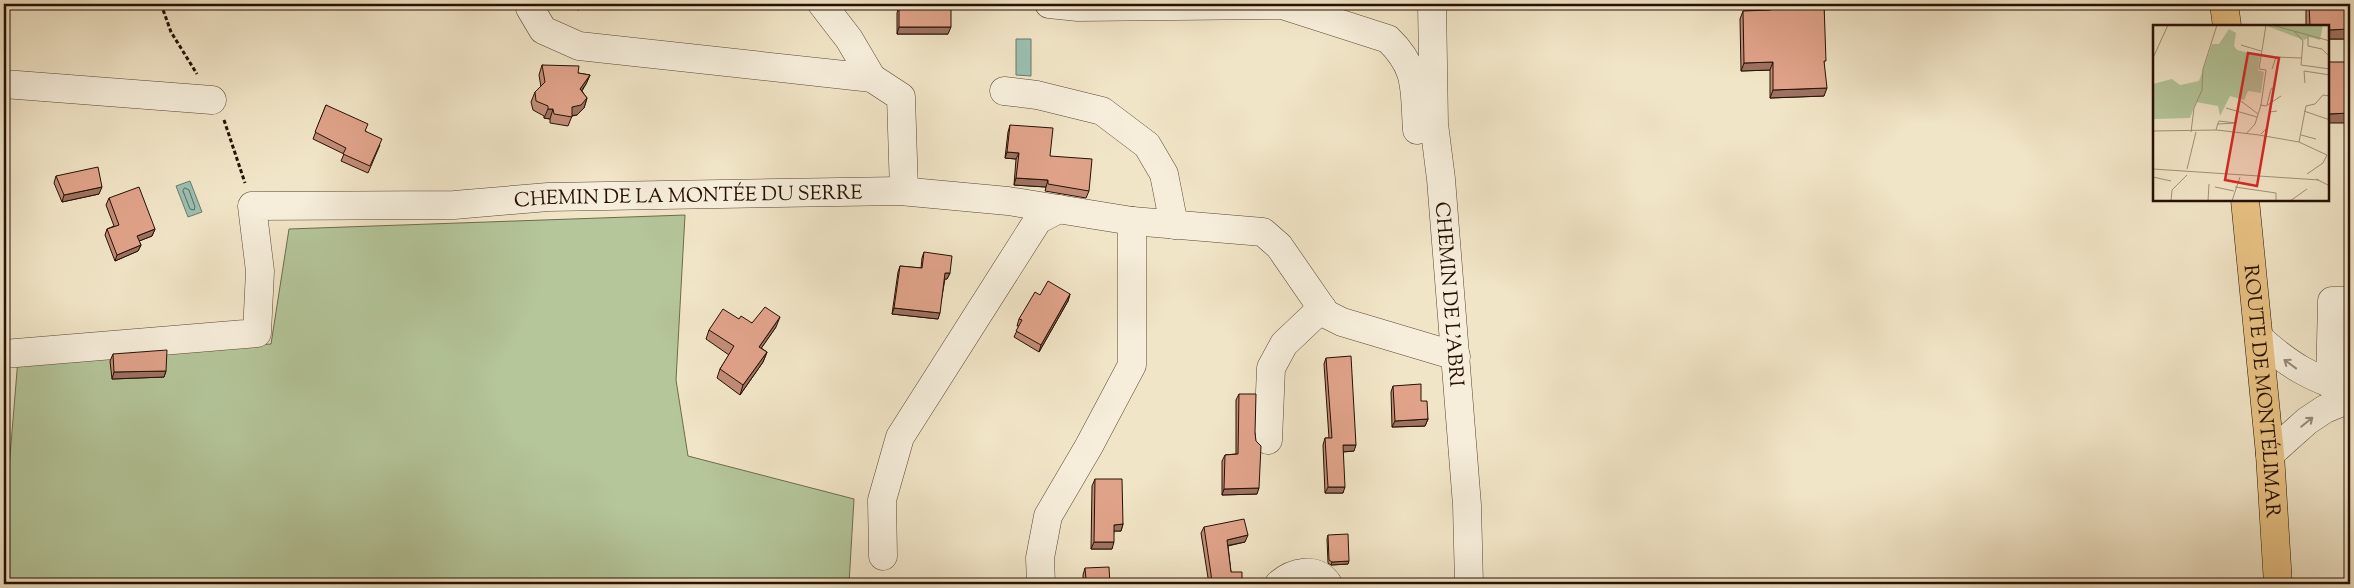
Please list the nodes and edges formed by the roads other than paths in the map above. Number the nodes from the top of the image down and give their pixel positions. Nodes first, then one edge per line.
1 (531, 4) edge
2 (822, 4) edge
3 (1049, 4) edge
4 (1432, 4) edge
5 (2224, 4) edge
6 (2227, 25) edge
7 (872, 78) junction
8 (4, 84) edge
9 (1004, 91) dead end
10 (212, 100) dead end
11 (1441, 179) junction
12 (904, 191) junction
13 (2245, 201) edge
14 (1059, 209) junction
15 (1132, 221) junction
16 (1174, 225) junction
17 (2350, 300) edge
18 (1322, 308) junction
19 (2259, 338) junction
20 (4, 354) edge
21 (1456, 356) junction
22 (2344, 391) edge
23 (1268, 440) dead end
24 (2270, 454) junction
25 (883, 556) dead end
26 (1041, 584) edge
27 (1279, 584) edge
28 (1328, 584) edge
29 (1469, 584) edge
30 (2278, 584) edge

1 - 7 street
2 - 7 street
3 - 11 street
4 - 11 street, CHEMIN DE L'ABRI
5 - 6 main road
7 - 12 street
8 - 10 street
9 - 16 street
11 - 21 street, CHEMIN DE L'ABRI
12 - 14 street, CHEMIN DE LA MONTÉE DU SERRE
12 - 20 street, CHEMIN DE LA MONTÉE DU SERRE
13 - 19 main road, ROUTE DE MONTÉLIMAR
14 - 15 street, CHEMIN DE LA MONTÉE DU SERRE
14 - 25 street
15 - 16 street, CHEMIN DE LA MONTÉE DU SERRE
15 - 26 street
16 - 18 street, CHEMIN DE LA MONTÉE DU SERRE
17 - 22 street
18 - 21 street, CHEMIN DE LA MONTÉE DU SERRE
18 - 23 street
22 -> 19 street
19 - 24 main road, ROUTE DE MONTÉLIMAR
21 - 29 street, CHEMIN DE L'ABRI
24 -> 22 street
24 - 30 main road, ROUTE DE MONTÉLIMAR
27 - 28 street

